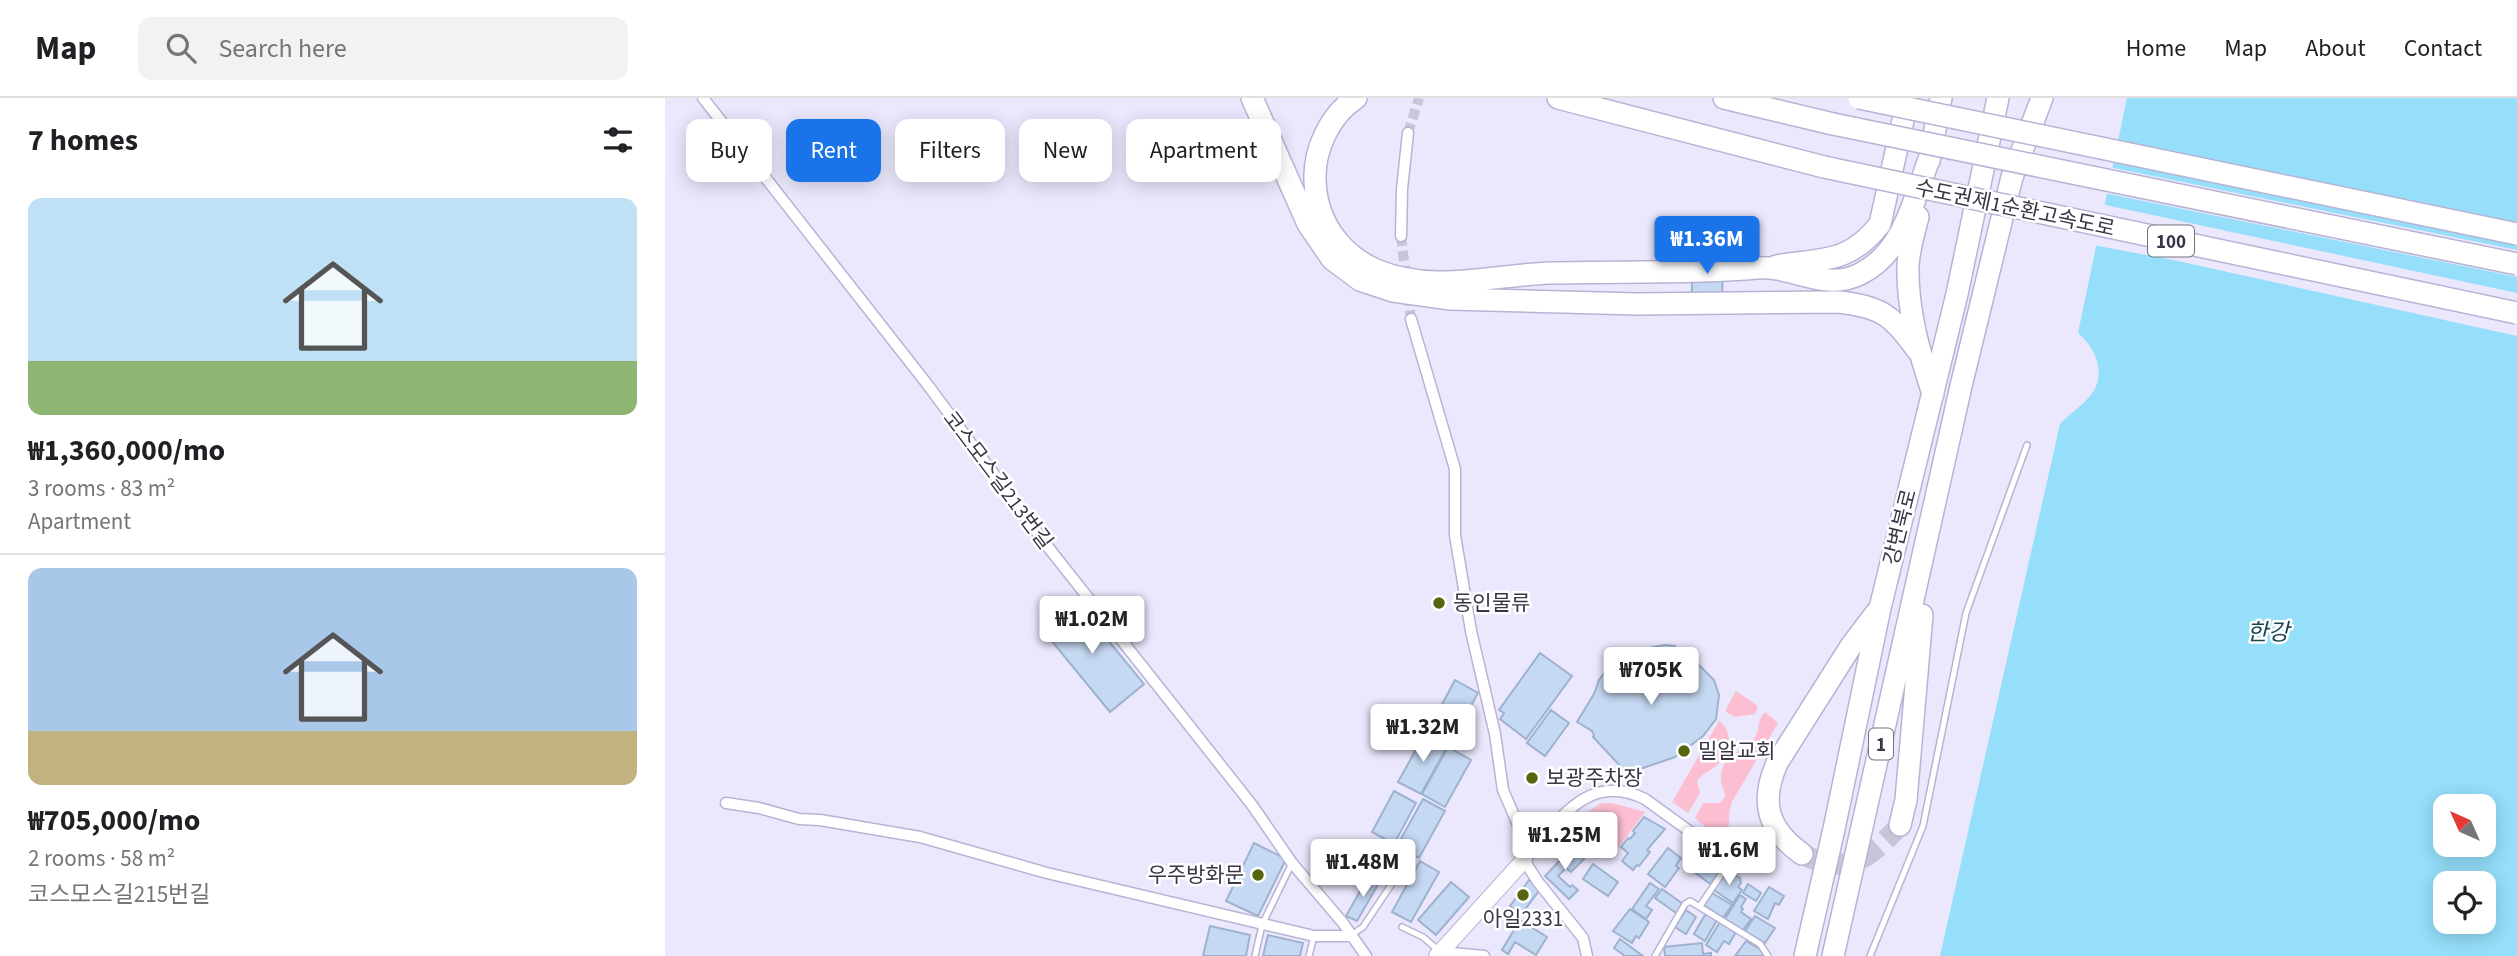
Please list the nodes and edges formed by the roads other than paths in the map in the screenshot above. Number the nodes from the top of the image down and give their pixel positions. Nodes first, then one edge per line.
1 (703, 98) edge
2 (1252, 98) edge
3 (1356, 98) edge
4 (1558, 98) edge
5 (1724, 98) edge
6 (1859, 98) edge
7 (1909, 98) edge
8 (1941, 98) edge
9 (1998, 98) edge
10 (2027, 98) edge
11 (2042, 98) edge
12 (1408, 133) tunnel mouth
13 (1929, 159) junction
14 (2012, 177) junction
15 (2517, 234) edge
16 (1401, 236) tunnel mouth
17 (2517, 264) edge
18 (1765, 268) junction
19 (2517, 313) edge
20 (1411, 319) tunnel mouth
21 (1918, 351) junction
22 (1933, 395) junction
23 (2028, 446) dead end
24 (1929, 532) junction
25 (1880, 608) junction
26 (726, 803) dead end
27 (1899, 825) tunnel mouth
28 (1382, 852) dead end
29 (1803, 854) tunnel mouth
30 (1725, 857) joint
31 (1524, 860) junction
32 (1292, 863) junction
33 (1700, 906) junction
34 (1262, 925) junction
35 (1402, 927) dead end
36 (1314, 936) junction
37 (1350, 936) junction
38 (1439, 954) edge
39 (1472, 955) edge
40 (1255, 956) edge
41 (1309, 956) edge
42 (1366, 956) edge
43 (1484, 956) edge
44 (1587, 956) edge
45 (1655, 956) edge
46 (1769, 956) edge
47 (1804, 956) edge
48 (1833, 956) edge
49 (1870, 956) edge

1 - 32 street, 코스모스길213번길
2 - 21 highway
3 - 18 highway
4 - 19 highway, 수도권제1순환고속도로 / 100, bridge
5 - 17 highway, 100, bridge
6 - 15 highway, bridge
7 - 18 highway
8 - 13 highway
9 - 22 highway, 강변북로 / 1
10 - 14 highway, 1
11 - 14 highway
12 - 16 street
13 - 18 highway
13 - 21 highway
14 - 24 highway, 1
20 - 31 street
21 - 22 highway
22 - 25 highway, 강변북로 / 1
23 - 49 lane
24 - 27 highway
24 - 48 highway, 1
25 - 29 highway
25 - 47 highway, 강변북로 / 1
26 - 34 street
28 - 37 lane
30 - 31 street
30 - 33 lane
31 - 38 street
31 - 44 street
32 - 34 lane
32 - 37 street, 코스모스길213번길
33 - 45 lane
33 - 46 lane
34 - 36 street
34 - 40 lane
35 - 38 lane
36 - 37 street
36 - 41 lane
37 - 42 street, 코스모스길213번길
38 - 39 street
39 - 43 street

